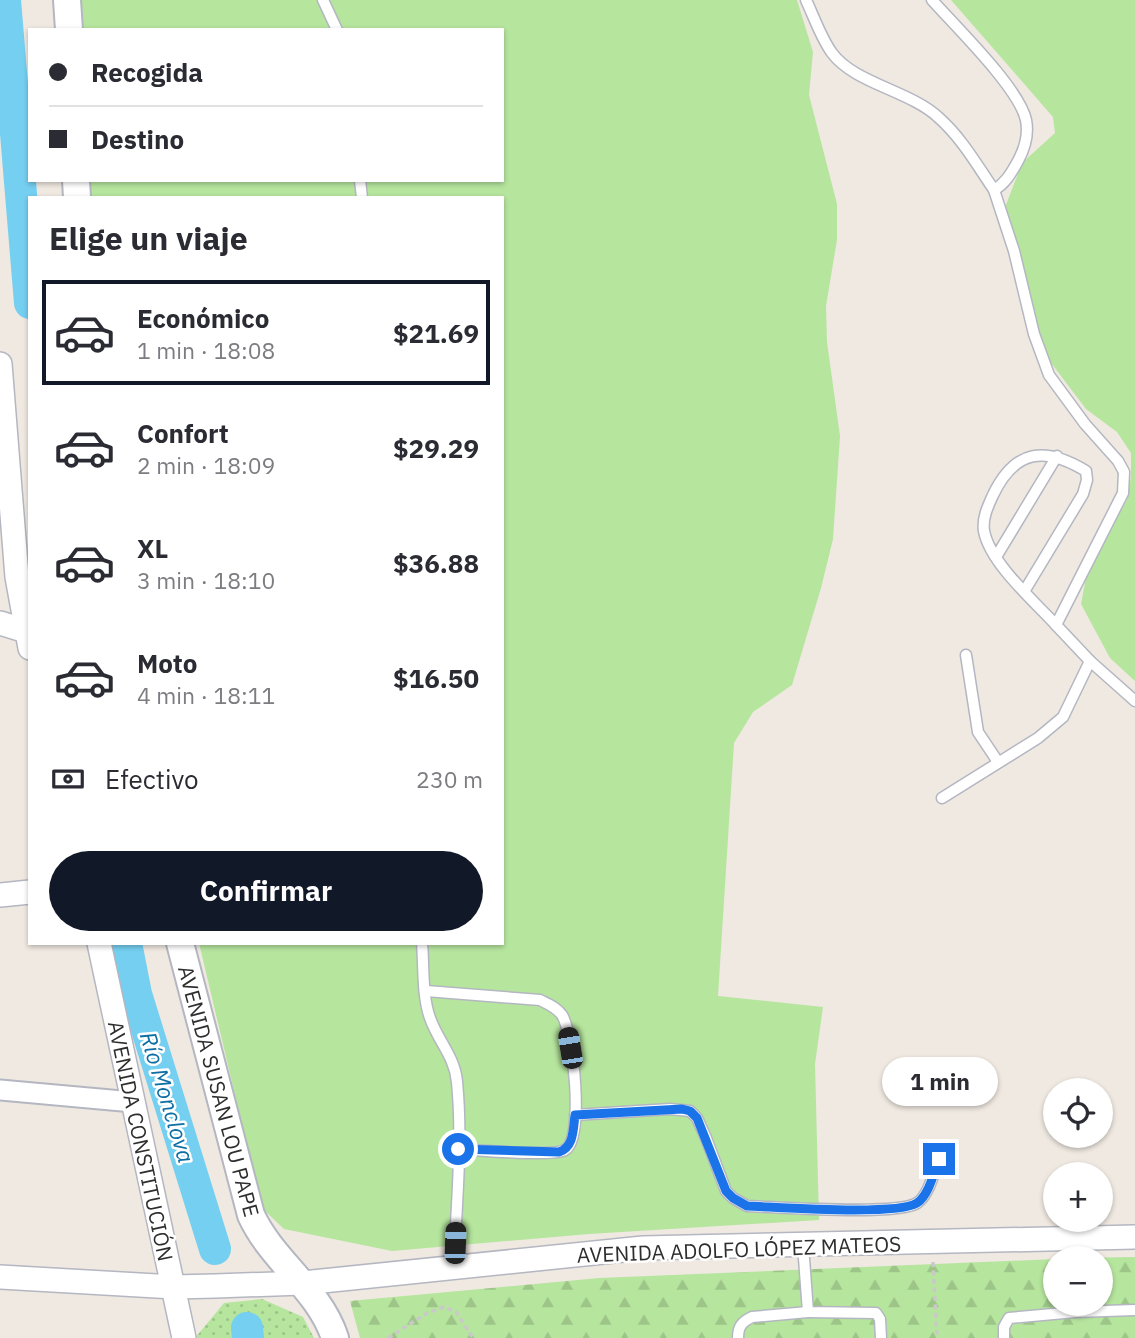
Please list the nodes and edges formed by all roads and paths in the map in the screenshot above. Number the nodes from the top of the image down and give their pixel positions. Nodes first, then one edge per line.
1 (67, 0) edge
2 (323, 0) edge
3 (806, 0) edge
4 (932, 0) edge
5 (69, 28) edge
6 (336, 28) edge
7 (994, 190) junction
8 (0, 363) edge
9 (1057, 456) junction
10 (996, 557) junction
11 (1025, 590) junction
12 (0, 623) edge
13 (1056, 625) junction
14 (28, 639) edge
15 (967, 655) dead end
16 (1090, 661) junction
17 (1135, 701) edge
18 (998, 762) junction
19 (942, 798) dead end
20 (28, 892) edge
21 (0, 895) edge
22 (99, 945) edge
23 (181, 945) edge
24 (422, 945) edge
25 (426, 991) junction
26 (0, 1090) edge
27 (133, 1102) junction
28 (575, 1115) junction
29 (458, 1149) junction
30 (939, 1159) dead end
31 (1135, 1237) edge
32 (933, 1242) junction
33 (803, 1245) junction
34 (1088, 1246) edge
35 (165, 1247) junction
36 (1043, 1248) edge
37 (454, 1266) junction
38 (0, 1277) edge
39 (303, 1283) junction
40 (215, 1286) junction
41 (174, 1287) junction
42 (1113, 1309) edge
43 (1135, 1310) edge
44 (808, 1312) junction
45 (1043, 1313) edge
46 (183, 1333) edge
47 (335, 1338) edge
48 (388, 1338) edge
49 (473, 1338) edge
50 (738, 1338) edge
51 (881, 1338) edge
52 (937, 1338) edge
53 (1004, 1338) edge

1 - 5 main road
2 - 6 lane
3 - 7 lane
4 - 7 lane
7 - 13 lane
8 - 14 street
9 - 10 lane
9 - 10 lane
9 - 11 lane
10 - 11 lane
11 - 13 lane
12 - 14 street
13 - 16 lane
15 - 18 lane
16 - 17 lane
16 - 18 lane
18 - 19 lane
20 - 21 street
22 - 27 street, AVENIDA CONSTITUCIÓN
23 - 39 main road, AVENIDA SUSAN LOU PAPE
24 - 25 lane
25 - 28 lane
25 - 29 lane
26 - 27 street
27 - 35 street, AVENIDA CONSTITUCIÓN
28 - 29 lane
28 - 30 lane
29 - 37 lane
31 - 34 street, AVENIDA ADOLFO LÓPEZ MATEOS
32 - 33 street, AVENIDA ADOLFO LÓPEZ MATEOS
32 - 36 street, AVENIDA ADOLFO LÓPEZ MATEOS
32 - 52 path
33 - 37 street, AVENIDA ADOLFO LÓPEZ MATEOS
33 - 44 lane
35 - 40 street
35 - 41 street, AVENIDA CONSTITUCIÓN
37 - 39 street, AVENIDA ADOLFO LÓPEZ MATEOS
38 - 41 street, AVENIDA ADOLFO LÓPEZ MATEOS
39 - 40 street, AVENIDA ADOLFO LÓPEZ MATEOS
39 - 47 main road, AVENIDA SUSAN LOU PAPE
40 - 41 street, AVENIDA ADOLFO LÓPEZ MATEOS
40 - 46 street
41 - 46 street, AVENIDA CONSTITUCIÓN
42 - 43 lane
44 - 50 lane
44 - 51 lane
45 - 53 lane
48 - 49 path

